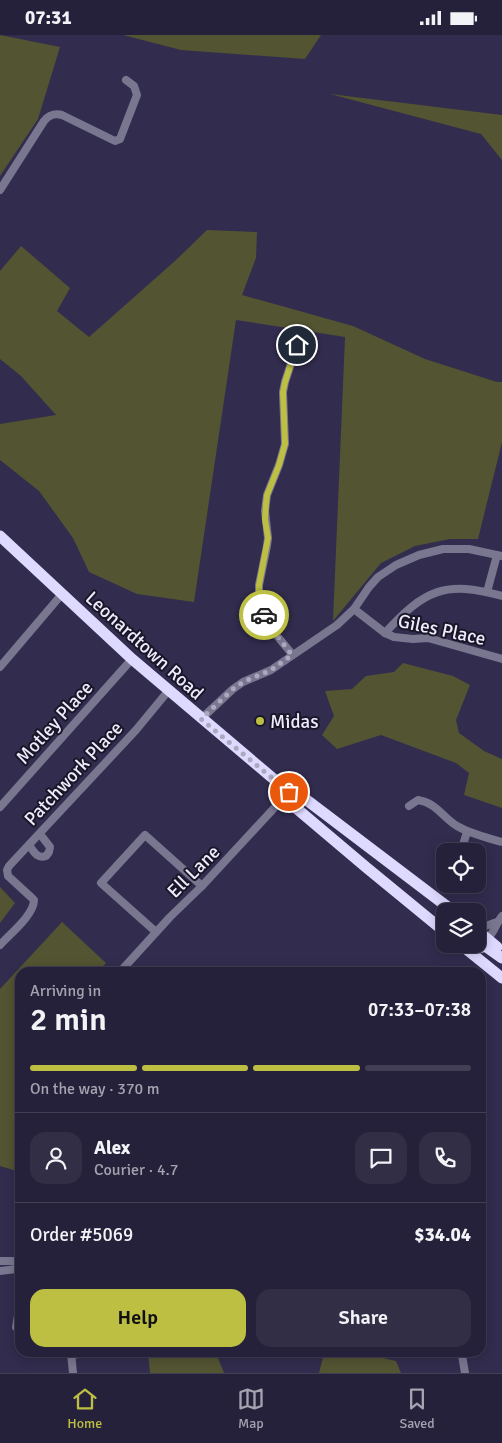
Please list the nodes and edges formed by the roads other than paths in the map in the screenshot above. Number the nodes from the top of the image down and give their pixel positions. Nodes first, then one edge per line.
1 (126, 81) dead end
2 (0, 190) edge
3 (297, 345) dead end
4 (0, 536) edge
5 (500, 555) edge
6 (487, 592) junction
7 (62, 594) junction
8 (502, 596) edge
9 (354, 609) junction
10 (384, 633) junction
11 (292, 655) junction
12 (132, 659) junction
13 (502, 659) edge
14 (0, 667) edge
15 (169, 690) junction
16 (201, 719) junction
17 (291, 794) junction
18 (410, 806) dead end
19 (0, 807) edge
20 (467, 832) junction
21 (40, 833) junction
22 (502, 842) edge
23 (464, 843) edge
24 (29, 845) junction
25 (202, 886) junction
26 (442, 903) edge
27 (500, 919) edge
28 (436, 924) edge
29 (486, 926) edge
30 (156, 932) junction
31 (486, 938) edge
32 (0, 945) edge
33 (486, 947) edge
34 (486, 947) edge
35 (502, 951) edge
36 (483, 953) edge
37 (502, 958) edge
38 (124, 967) edge
39 (502, 978) edge
40 (0, 1261) edge
41 (15, 1263) edge
42 (15, 1269) edge
43 (0, 1271) edge
44 (71, 1357) edge
45 (462, 1357) edge
46 (73, 1373) edge
47 (465, 1373) edge

1 - 2 street
3 - 11 street
4 - 7 highway, Leonardtown Road
5 - 6 street
5 - 9 street
6 - 8 street
6 - 10 street
7 - 12 highway, Leonardtown Road
7 - 14 street
9 - 10 street, Giles Place
9 - 11 street
10 - 13 street, Giles Place
11 - 16 street
12 - 15 highway, Leonardtown Road
12 - 19 street, Motley Place
15 - 16 highway, Leonardtown Road
15 - 21 street, Patchwork Place
16 - 17 highway, Leonardtown Road
17 - 25 street, Ell Lane
17 - 26 highway, Leonardtown Road
17 - 28 highway, Leonardtown Road
18 - 20 street
20 - 22 street
20 - 23 street
21 - 24 street, Patchwork Place
21 - 24 street
24 - 32 street, Patchwork Place
25 - 30 street, Ell Lane
25 - 30 street
27 - 29 street
27 - 31 street
30 - 38 street, Ell Lane
33 - 35 highway
34 - 37 highway
36 - 39 highway
40 - 41 street
42 - 43 street
44 - 46 street
45 - 47 street

